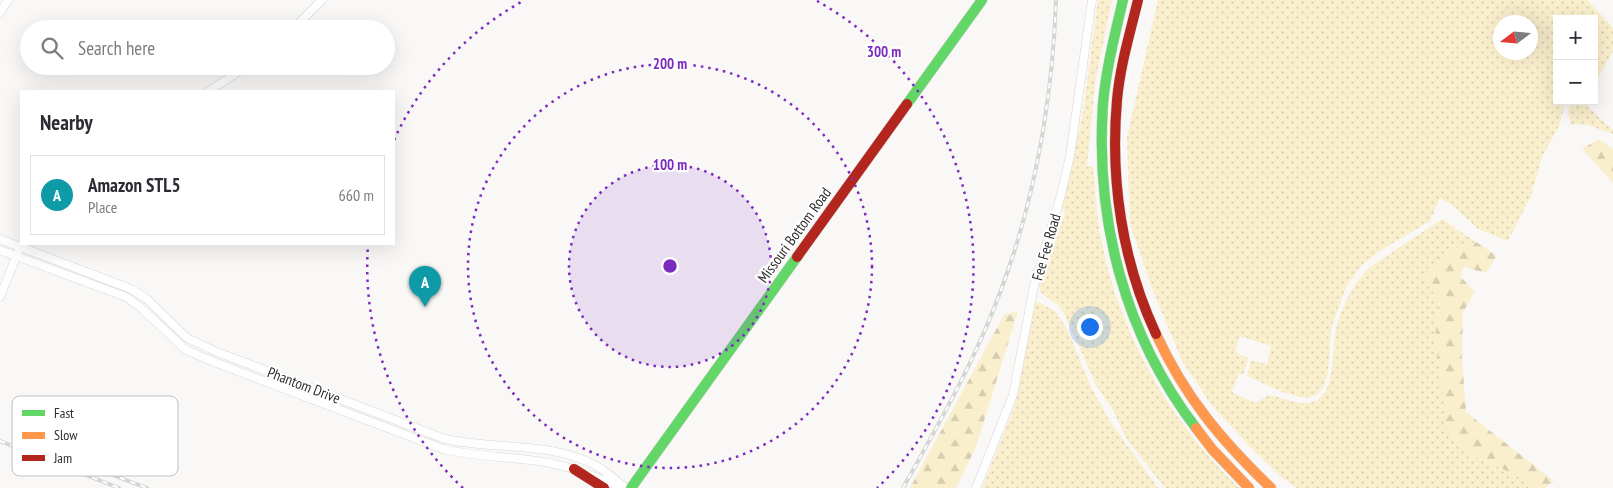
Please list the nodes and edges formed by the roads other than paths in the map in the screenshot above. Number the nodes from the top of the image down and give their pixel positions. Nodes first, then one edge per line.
1 (8, 0) edge
2 (322, 0) edge
3 (974, 0) edge
4 (982, 0) edge
5 (1092, 0) edge
6 (1123, 0) edge
7 (1138, 0) edge
8 (973, 12) junction
9 (0, 13) edge
10 (302, 20) edge
11 (233, 75) edge
12 (211, 90) edge
13 (0, 239) edge
14 (20, 245) edge
15 (21, 245) edge
16 (0, 250) edge
17 (17, 256) junction
18 (0, 297) edge
19 (574, 469) junction
20 (604, 488) edge
21 (624, 488) edge
22 (631, 488) edge
23 (976, 488) edge
24 (1249, 488) edge
25 (1271, 488) edge

1 - 9 street
2 - 10 street
3 - 8 main road
4 - 8 main road, Missouri Bottom Road
5 - 23 street, Fee Fee Road
6 - 24 main road
7 - 25 main road
8 - 22 main road, Missouri Bottom Road
11 - 12 street
13 - 14 street, Phantom Drive
15 - 17 street
15 - 21 street, Phantom Drive
16 - 17 street, Phantom Drive
17 - 18 street
17 - 19 street, Phantom Drive
19 - 20 main road
19 - 21 street, Phantom Drive

